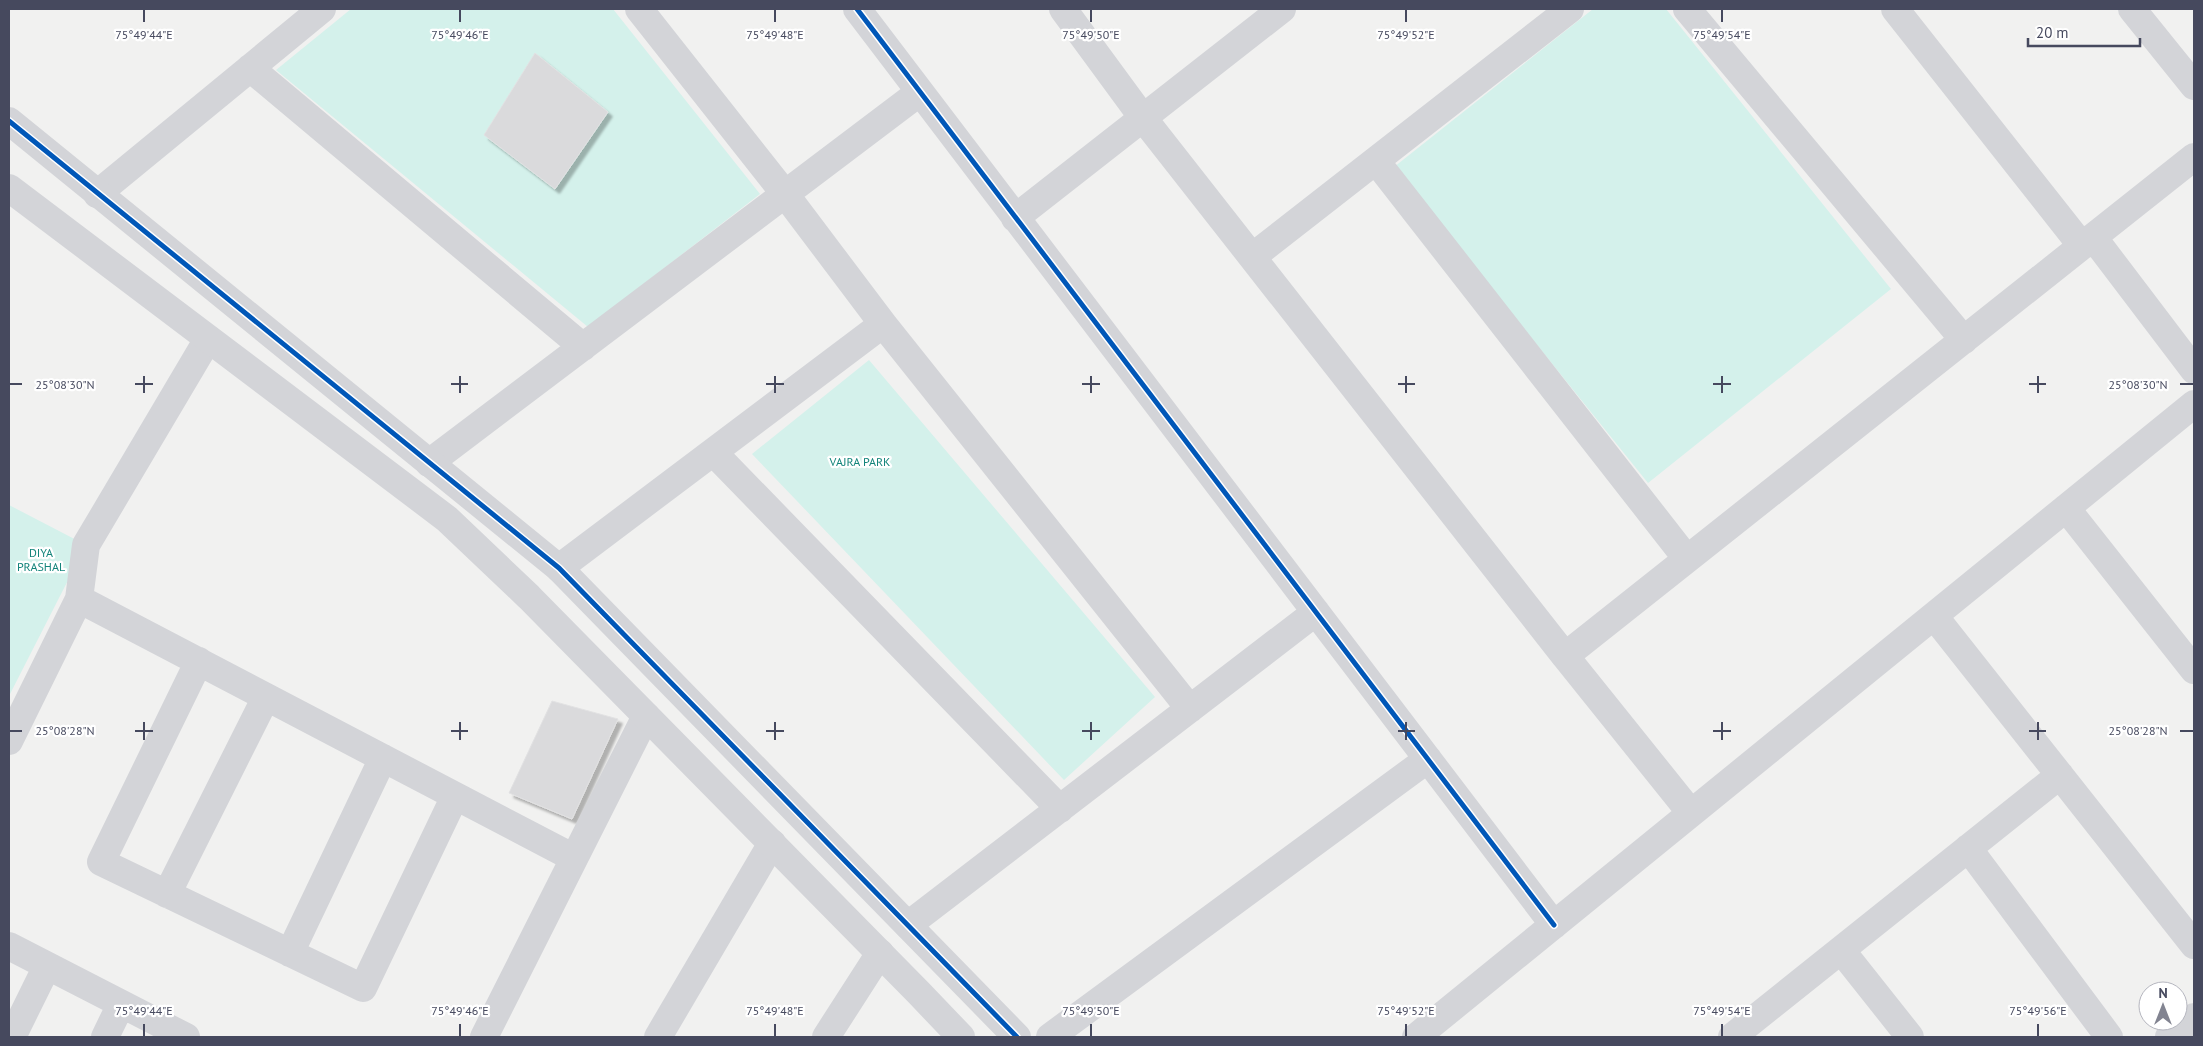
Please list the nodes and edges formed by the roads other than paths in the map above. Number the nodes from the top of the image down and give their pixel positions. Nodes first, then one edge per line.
1 (322, 9) edge
2 (639, 9) edge
3 (857, 9) edge
4 (1063, 9) edge
5 (1282, 9) edge
6 (1570, 9) edge
7 (1688, 9) edge
8 (1895, 9) edge
9 (2132, 9) edge
10 (250, 68) junction
11 (2194, 86) edge
12 (920, 92) junction
13 (1143, 118) junction
14 (9, 122) edge
15 (2194, 157) edge
16 (1376, 161) junction
17 (9, 188) edge
18 (98, 194) junction
19 (785, 194) junction
20 (1016, 218) junction
21 (2087, 242) junction
22 (1252, 258) junction
23 (882, 324) junction
24 (208, 339) junction
25 (1964, 340) junction
26 (583, 347) junction
27 (2194, 370) edge
28 (2194, 404) edge
29 (713, 452) junction
30 (429, 463) junction
31 (2066, 508) junction
32 (1687, 560) junction
33 (559, 568) junction
34 (79, 599) junction
35 (1316, 612) junction
36 (1934, 616) junction
37 (1565, 656) junction
38 (199, 661) junction
39 (2194, 670) edge
40 (266, 697) junction
41 (1190, 709) junction
42 (646, 716) junction
43 (9, 741) edge
44 (383, 758) junction
45 (1428, 759) junction
46 (2060, 775) junction
47 (455, 796) junction
48 (1060, 809) junction
49 (1692, 814) junction
50 (772, 843) junction
51 (1968, 848) junction
52 (574, 858) junction
53 (167, 894) junction
54 (908, 925) junction
55 (1554, 925) junction
56 (2194, 945) edge
57 (9, 946) edge
58 (1841, 950) junction
59 (290, 953) junction
60 (880, 953) junction
61 (48, 966) junction
62 (121, 1004) junction
63 (2194, 1017) edge
64 (12, 1037) edge
65 (105, 1037) edge
66 (186, 1037) edge
67 (484, 1037) edge
68 (658, 1037) edge
69 (826, 1037) edge
70 (960, 1037) edge
71 (1017, 1037) edge
72 (1050, 1037) edge
73 (1416, 1037) edge
74 (1732, 1037) edge
75 (1910, 1037) edge
76 (2109, 1037) edge
77 (2169, 1037) edge

1 - 10 street
2 - 19 street
3 - 12 street
4 - 13 street
5 - 13 street
6 - 16 street
7 - 25 street
8 - 21 street
9 - 11 street
10 - 18 street
10 - 26 street
12 - 19 street
12 - 20 street
13 - 20 street
13 - 22 street
14 - 18 street
15 - 21 street
16 - 22 street
16 - 32 street
17 - 24 street
18 - 30 street
19 - 23 street
19 - 26 street
20 - 35 street
21 - 25 street
21 - 27 street
22 - 37 street
23 - 29 street
23 - 41 street
24 - 34 street
24 - 42 street
25 - 32 street
26 - 30 street
28 - 31 street
29 - 33 street
29 - 48 street
30 - 33 street
31 - 36 street
31 - 39 street
32 - 37 street
33 - 54 street
34 - 38 street
34 - 43 street
35 - 41 street
35 - 45 street
36 - 46 street
36 - 49 street
37 - 49 street
38 - 40 street
38 - 53 street
40 - 44 street
40 - 53 street
41 - 48 street
42 - 50 street
42 - 52 street
44 - 47 street
44 - 59 street
45 - 55 street
45 - 72 street
46 - 51 street
46 - 56 street
47 - 52 street
47 - 59 street
48 - 54 street
49 - 55 street
50 - 60 street
50 - 68 street
51 - 58 street
51 - 76 street
52 - 67 street
53 - 59 street
54 - 71 street
55 - 73 street
57 - 61 street
58 - 74 street
58 - 75 street
60 - 69 street
60 - 70 street
61 - 62 street
61 - 64 street
62 - 65 street
62 - 66 street
63 - 77 street

